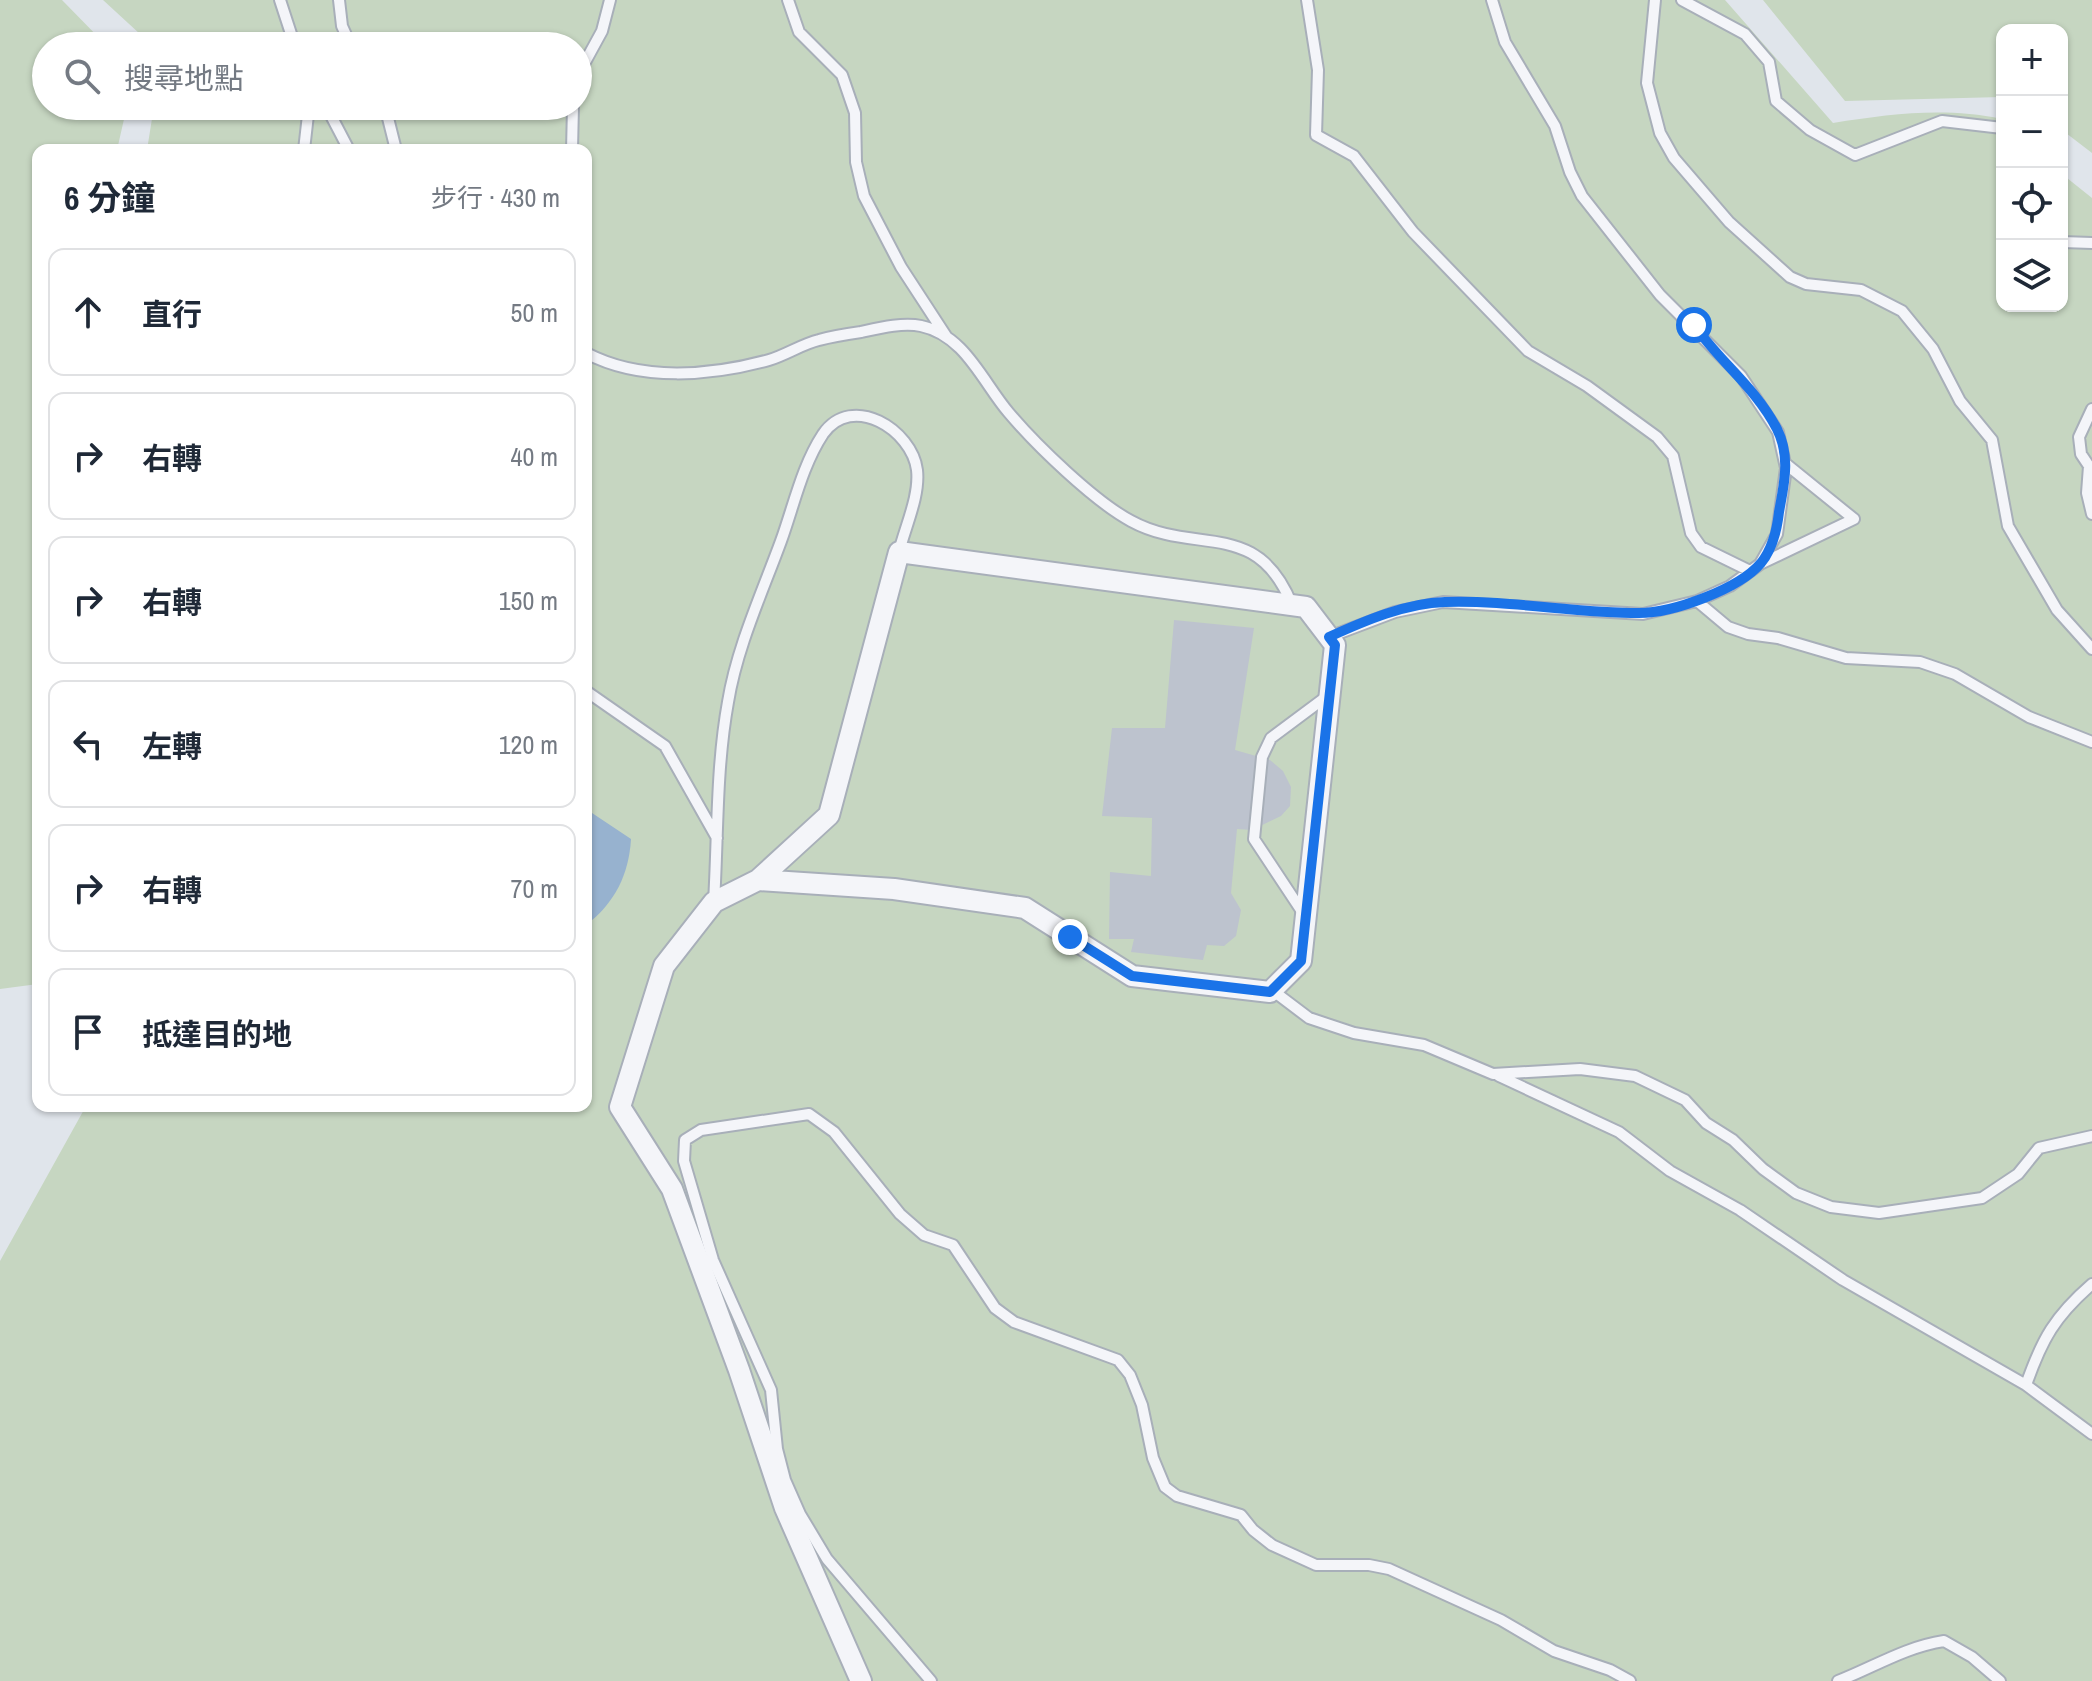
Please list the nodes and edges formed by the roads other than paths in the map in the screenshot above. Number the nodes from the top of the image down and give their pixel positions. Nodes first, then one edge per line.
1 (280, 0) edge
2 (339, 0) edge
3 (610, 0) edge
4 (788, 0) edge
5 (1307, 0) edge
6 (1492, 0) edge
7 (1655, 0) edge
8 (1682, 0) edge
9 (290, 32) edge
10 (345, 32) edge
11 (592, 49) edge
12 (307, 120) edge
13 (333, 120) edge
14 (388, 120) edge
15 (573, 120) edge
16 (1996, 127) edge
17 (305, 144) edge
18 (346, 144) edge
19 (394, 144) edge
20 (572, 144) edge
21 (2068, 242) edge
22 (2092, 243) edge
23 (947, 336) junction
24 (592, 355) edge
25 (2092, 409) edge
26 (1786, 464) junction
27 (2092, 514) edge
28 (899, 552) junction
29 (1760, 564) junction
30 (1750, 571) junction
31 (1697, 601) junction
32 (1292, 605) junction
33 (1329, 637) junction
34 (2092, 649) edge
35 (1330, 694) junction
36 (592, 695) edge
37 (2092, 742) edge
38 (718, 840) junction
39 (758, 880) junction
40 (714, 902) junction
41 (1306, 917) junction
42 (1272, 990) junction
43 (1493, 1074) junction
44 (2092, 1136) edge
45 (2092, 1284) edge
46 (2026, 1385) junction
47 (2092, 1436) edge
48 (861, 1681) edge
49 (931, 1681) edge
50 (1630, 1681) edge
51 (1838, 1681) edge
52 (2000, 1681) edge

1 - 9 lane
2 - 10 lane
3 - 11 lane
4 - 23 lane
5 - 30 lane
6 - 26 lane
7 - 34 lane
8 - 16 lane
12 - 17 lane
13 - 18 lane
14 - 19 lane
15 - 20 lane
21 - 22 lane
23 - 24 lane
23 - 32 lane
25 - 27 lane
26 - 29 lane
26 - 29 lane
28 - 32 street
28 - 38 lane
28 - 39 street
29 - 30 lane
30 - 31 lane
31 - 33 lane
31 - 37 lane
32 - 33 street
33 - 35 street
35 - 41 street
35 - 41 lane
36 - 38 lane
38 - 40 lane
39 - 40 street
39 - 42 street
40 - 48 street
41 - 42 street
42 - 43 lane
43 - 44 lane
43 - 46 lane
45 - 46 lane
46 - 47 lane
49 - 50 lane
51 - 52 lane

